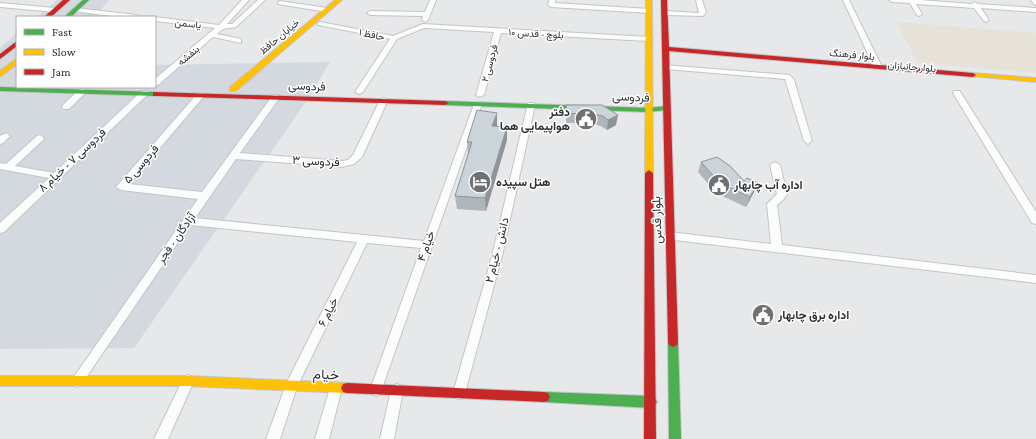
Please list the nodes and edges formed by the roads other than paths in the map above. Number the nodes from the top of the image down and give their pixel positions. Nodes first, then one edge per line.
1 (10, 0) edge
2 (67, 0) edge
3 (86, 0) edge
4 (246, 0) edge
5 (262, 0) edge
6 (339, 0) edge
7 (347, 0) edge
8 (433, 0) edge
9 (552, 0) edge
10 (649, 0) edge
11 (664, 0) edge
12 (699, 0) edge
13 (846, 0) edge
14 (892, 0) edge
15 (972, 0) edge
16 (1034, 0) edge
17 (911, 1) edge
18 (280, 3) dead end
19 (1036, 3) edge
20 (2, 5) edge
21 (976, 6) junction
22 (55, 10) junction
23 (75, 10) junction
24 (327, 10) junction
25 (1036, 10) edge
26 (649, 11) junction
27 (370, 13) dead end
28 (665, 13) junction
29 (428, 14) junction
30 (919, 14) dead end
31 (48, 16) edge
32 (68, 16) edge
33 (128, 16) edge
34 (156, 19) edge
35 (986, 20) dead end
36 (320, 24) junction
37 (221, 26) junction
38 (423, 26) junction
39 (498, 31) junction
40 (212, 35) junction
41 (394, 38) junction
42 (649, 39) junction
43 (238, 41) dead end
44 (666, 53) junction
45 (16, 61) edge
46 (666, 67) junction
47 (878, 68) junction
48 (0, 75) edge
49 (1036, 80) edge
50 (156, 82) edge
51 (0, 84) edge
52 (16, 84) edge
53 (147, 88) edge
54 (1036, 88) edge
55 (0, 89) edge
56 (233, 89) junction
57 (243, 89) junction
58 (83, 91) junction
59 (359, 92) junction
60 (957, 93) dead end
61 (201, 95) junction
62 (276, 97) junction
63 (526, 98) junction
64 (479, 99) junction
65 (606, 99) dead end
66 (384, 100) junction
67 (649, 106) junction
68 (66, 108) dead end
69 (666, 108) junction
70 (40, 138) dead end
71 (808, 141) dead end
72 (234, 156) junction
73 (775, 165) dead end
74 (4, 167) edge
75 (55, 176) junction
76 (206, 196) junction
77 (1036, 220) edge
78 (187, 221) junction
79 (0, 229) edge
80 (660, 235) junction
81 (364, 238) junction
82 (427, 245) junction
83 (777, 248) junction
84 (1036, 279) edge
85 (0, 381) edge
86 (77, 381) junction
87 (188, 382) junction
88 (291, 386) junction
89 (336, 388) junction
90 (376, 390) junction
91 (397, 390) junction
92 (459, 393) junction
93 (651, 402) junction
94 (161, 439) edge
95 (273, 439) edge
96 (322, 439) edge
97 (387, 439) edge
98 (650, 439) edge
99 (675, 439) edge

1 - 20 street
2 - 22 street
3 - 23 street
4 - 37 street, بنفشه
5 - 37 street
6 - 24 street, خیابان حافظ
7 - 36 street, خیابان حافظ
8 - 29 street
9 - 26 street
10 - 26 street, بلوار قدس
11 - 28 street, بلوار قدس
12 - 28 street
13 - 47 street
14 - 17 street
15 - 21 street
16 - 19 street
17 - 21 street
17 - 30 street
18 - 24 street
20 - 22 street
21 - 25 street
21 - 35 street
22 - 31 street
23 - 32 street
23 - 33 street
24 - 56 street, خیابان حافظ
26 - 42 street, بلوار قدس
27 - 29 street
28 - 44 street, بلوار قدس
29 - 38 street
34 - 37 street, یاسمن
36 - 41 street, حافظ ۱
36 - 57 street, خیابان حافظ
37 - 40 street, بنفشه
38 - 39 street, بلوچ - قدس ۱۰
38 - 41 street, حافظ ۱
39 - 42 street, بلوچ - قدس ۱۰
39 - 64 street, فردوسی ۲
40 - 43 street
40 - 50 street, بنفشه
41 - 59 street
42 - 67 street, بلوار قدس
44 - 46 street, بلوار قدس
44 - 47 street, بلوار فرهنگ
44 - 54 street, بلوار جانبازان
45 - 48 street
46 - 69 street, بلوار قدس
46 - 71 street
47 - 49 street, بلوار فرهنگ
51 - 52 street
53 - 56 street, فردوسی
53 - 58 street, فردوسی
53 - 61 street, فردوسی
53 - 75 street, فردوسی ۷ - خیام ۸
55 - 58 street, فردوسی
56 - 57 street, فردوسی
57 - 59 street, فردوسی
58 - 68 street
59 - 64 street, فردوسی
60 - 77 street
61 - 62 street, فردوسی
61 - 76 street, فردوسی ۵
62 - 66 street, فردوسی
62 - 72 street, آزادگان - فجر
63 - 64 street, فردوسی
63 - 64 street, فردوسی
63 - 67 street, فردوسی
63 - 92 street, دانش - خیام ۲
64 - 66 street, فردوسی
64 - 82 street, خیام ۴
65 - 67 street, فردوسی
66 - 72 street, فردوسی ۳
67 - 69 street, فردوسی
67 - 80 street, بلوار قدس
69 - 80 street, بلوار قدس
70 - 74 street
72 - 76 street, آزادگان - فجر
73 - 83 street
74 - 75 street
75 - 79 street, فردوسی ۷ - خیام ۸
76 - 78 street, آزادگان - فجر
78 - 81 street
78 - 86 street, آزادگان - فجر
80 - 83 street
80 - 93 street, بلوار قدس
80 - 99 street, بلوار قدس
81 - 82 street
81 - 88 street, خیام ۶
82 - 90 street, خیام ۴
83 - 84 street
85 - 86 street, خیام
86 - 87 street, خیام
87 - 88 street, خیام
87 - 94 street
88 - 89 street, خیام
88 - 95 street, خیام ۶
89 - 90 street, خیام
89 - 96 street
90 - 91 street, خیام
91 - 92 street, خیام
91 - 97 street
92 - 93 street, خیام
93 - 98 street, بلوار قدس

